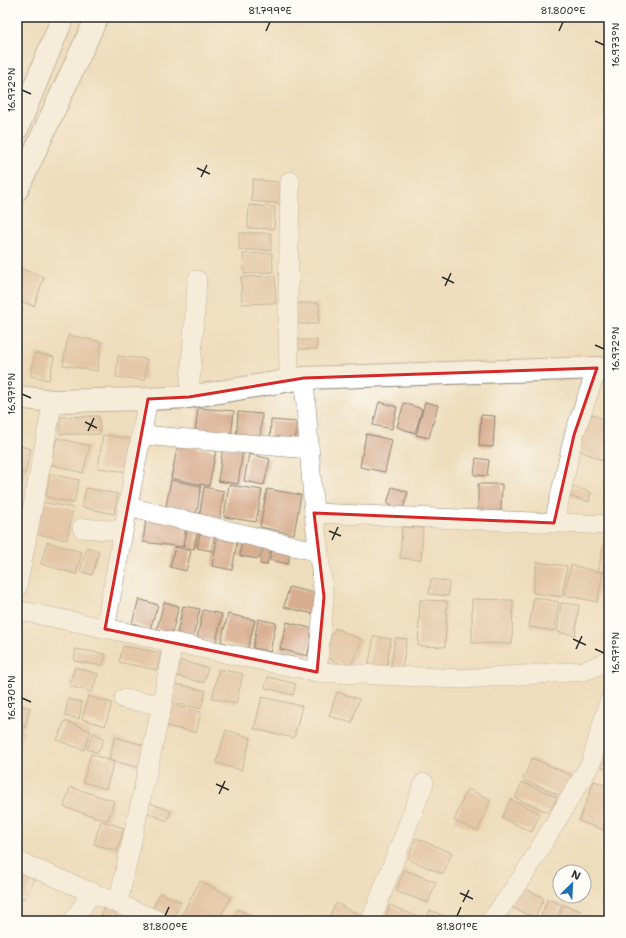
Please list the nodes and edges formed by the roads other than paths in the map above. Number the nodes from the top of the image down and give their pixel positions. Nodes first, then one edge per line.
1 (63, 17) edge
2 (96, 17) edge
3 (17, 128) edge
4 (290, 181) dead end
5 (17, 190) edge
6 (197, 280) dead end
7 (603, 370) edge
8 (297, 379) junction
9 (189, 396) junction
10 (17, 397) edge
11 (148, 399) junction
12 (53, 400) junction
13 (141, 435) junction
14 (309, 449) junction
15 (128, 507) junction
16 (314, 513) junction
17 (554, 522) junction
18 (609, 526) edge
19 (82, 528) dead end
20 (123, 531) junction
21 (319, 552) junction
22 (17, 588) edge
23 (17, 610) edge
24 (105, 629) junction
25 (173, 643) junction
26 (609, 661) edge
27 (317, 672) junction
28 (124, 699) dead end
29 (609, 702) edge
30 (162, 705) junction
31 (424, 783) dead end
32 (17, 861) edge
33 (92, 892) junction
34 (118, 903) junction
35 (73, 921) edge
36 (160, 921) edge
37 (371, 921) edge
38 (491, 921) edge

1 - 3 main road
2 - 5 main road
4 - 8 street
6 - 9 street
7 - 8 main road
7 - 17 street
8 - 9 main road
8 - 14 street
9 - 11 main road
10 - 12 main road
11 - 12 main road
11 - 13 street
12 - 22 street
13 - 14 street
13 - 15 street
14 - 16 street
15 - 20 street
15 - 21 street
16 - 17 street
16 - 21 street
17 - 18 street
19 - 20 street
20 - 24 street
21 - 27 street
23 - 24 street
24 - 25 street
25 - 27 street
25 - 30 street
26 - 27 street
28 - 30 street
29 - 38 street
30 - 34 street
31 - 37 street
32 - 33 street
33 - 34 street
33 - 35 street
34 - 36 street

